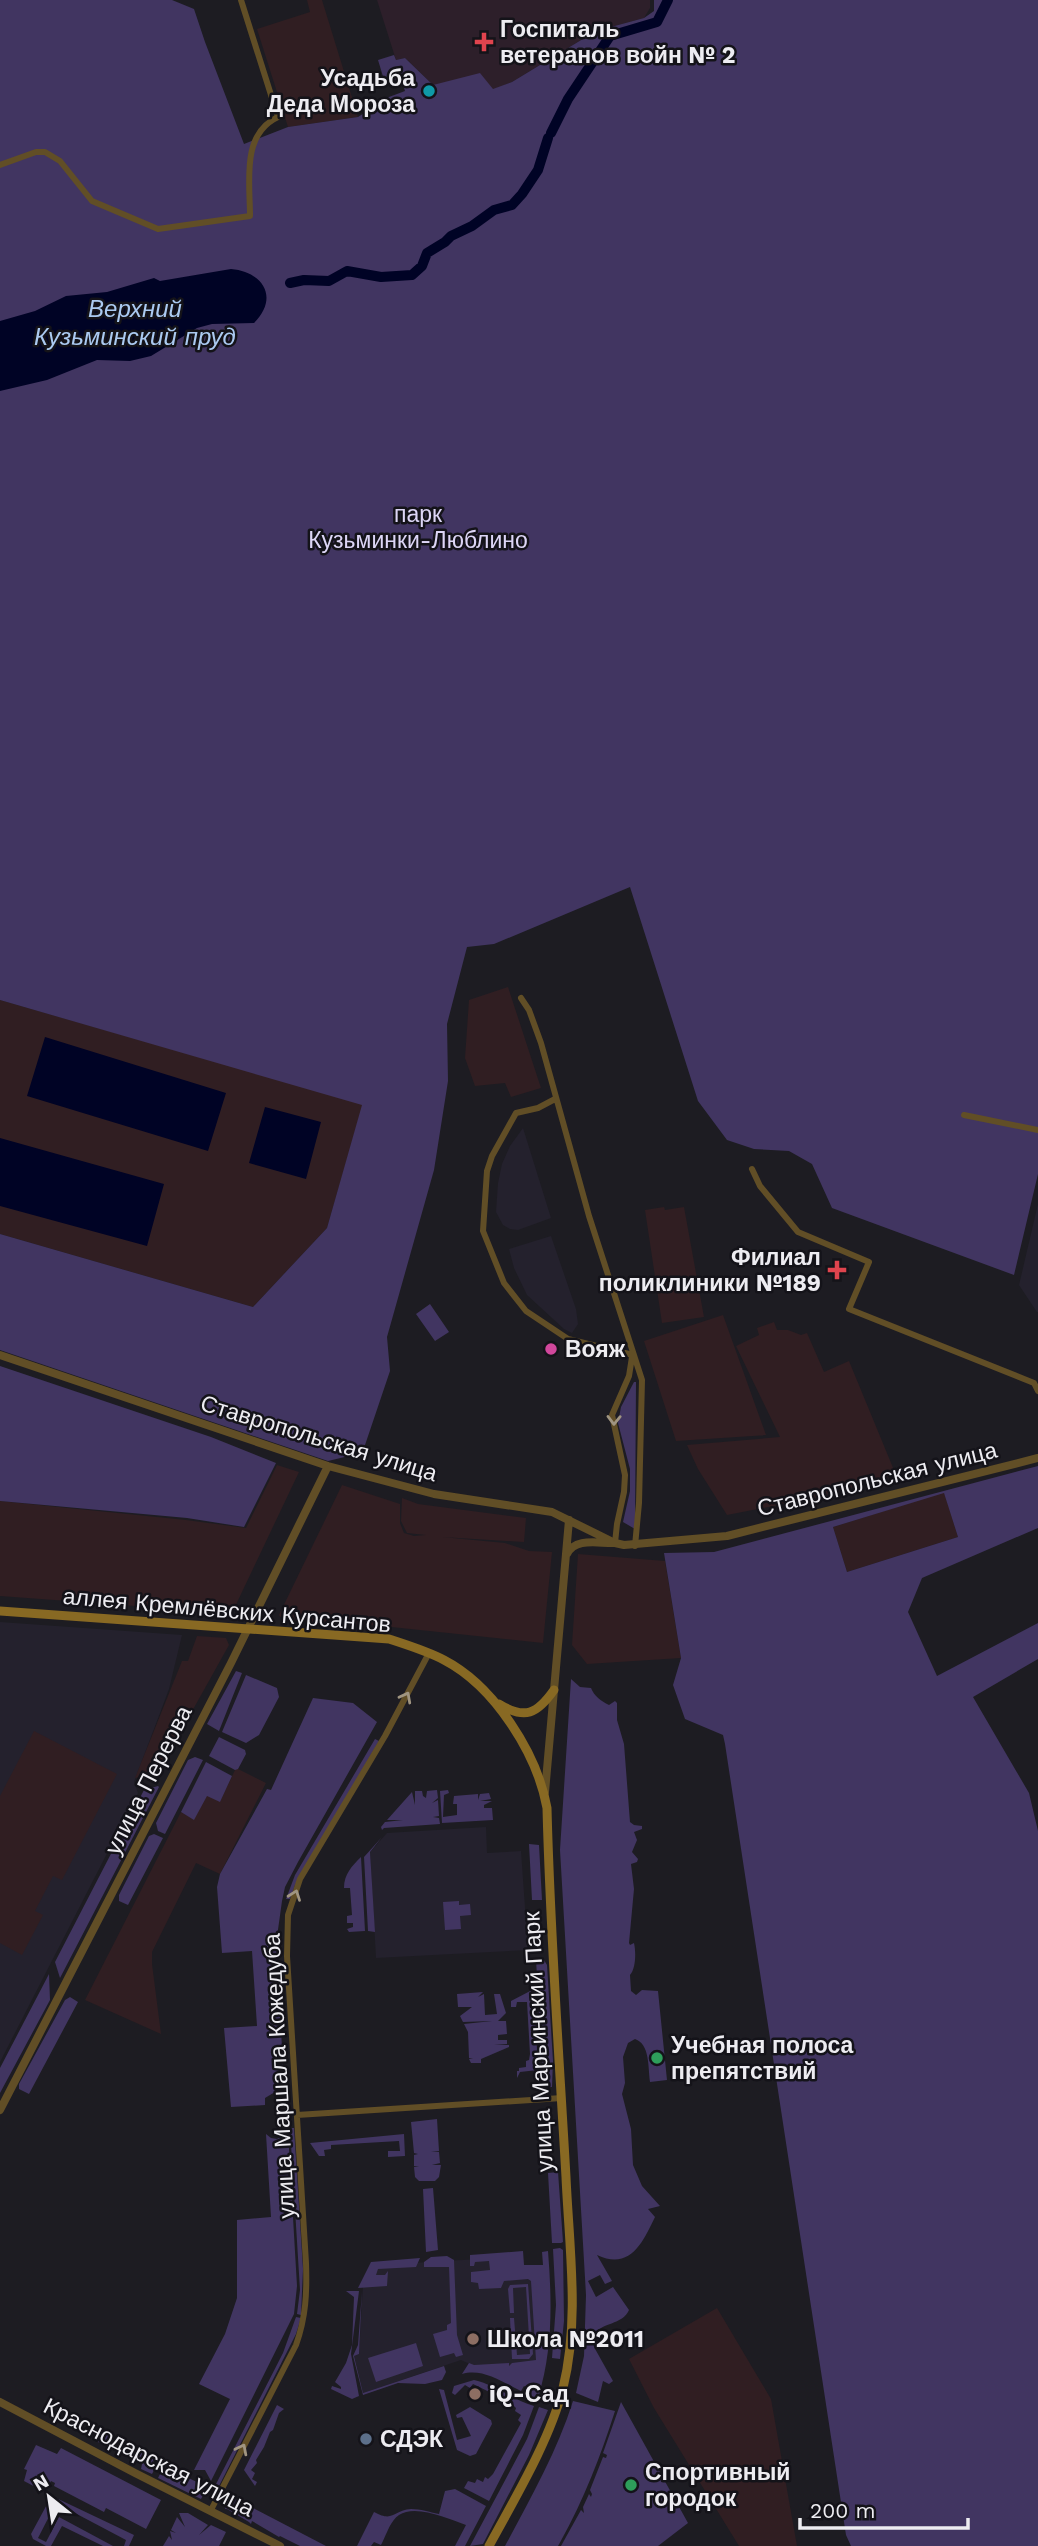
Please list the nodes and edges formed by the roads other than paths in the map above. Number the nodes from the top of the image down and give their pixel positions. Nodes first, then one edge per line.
1 (242, 0) edge
2 (0, 165) edge
3 (521, 998) dead end
4 (555, 1099) junction
5 (964, 1115) dead end
6 (1038, 1130) edge
7 (751, 1169) dead end
8 (0, 1355) edge
9 (633, 1356) junction
10 (1038, 1391) edge
11 (1038, 1458) edge
12 (328, 1466) junction
13 (569, 1520) junction
14 (615, 1543) junction
15 (635, 1546) junction
16 (566, 1555) junction
17 (0, 1611) edge
18 (249, 1628) junction
19 (429, 1653) junction
20 (554, 1690) junction
21 (491, 1699) junction
22 (544, 1796) junction
23 (562, 2098) junction
24 (0, 2110) edge
25 (296, 2115) junction
26 (0, 2402) edge
27 (211, 2510) junction
28 (281, 2546) edge
29 (489, 2546) edge

1 - 2 street
3 - 4 street
4 - 9 street
4 - 9 street
5 - 6 street
7 - 10 street
8 - 12 street, Ставропольская улица
9 -> 14 street
9 - 15 street
11 - 15 street, Ставропольская улица
12 - 13 street, Ставропольская улица
12 - 18 street, улица Перерва
13 - 14 street, Ставропольская улица
13 - 16 street, улица Марьинский Парк
14 - 15 street, Ставропольская улица
14 - 16 street
16 - 20 street, улица Марьинский Парк
17 - 18 main road, аллея Кремлёвских Курсантов
18 - 19 main road, аллея Кремлёвских Курсантов
18 - 24 street, улица Перерва
19 - 21 main road, аллея Кремлёвских Курсантов
25 -> 19 street, улица Маршала Кожедуба
20 - 21 main road
20 - 22 street, улица Марьинский Парк
21 - 22 main road, аллея Кремлёвских Курсантов
22 - 23 main road, улица Марьинский Парк
23 - 25 street
23 - 29 main road, улица Марьинский Парк
27 -> 25 street, улица Маршала Кожедуба
26 - 27 street, Краснодарская улица
27 - 28 street, Краснодарская улица

